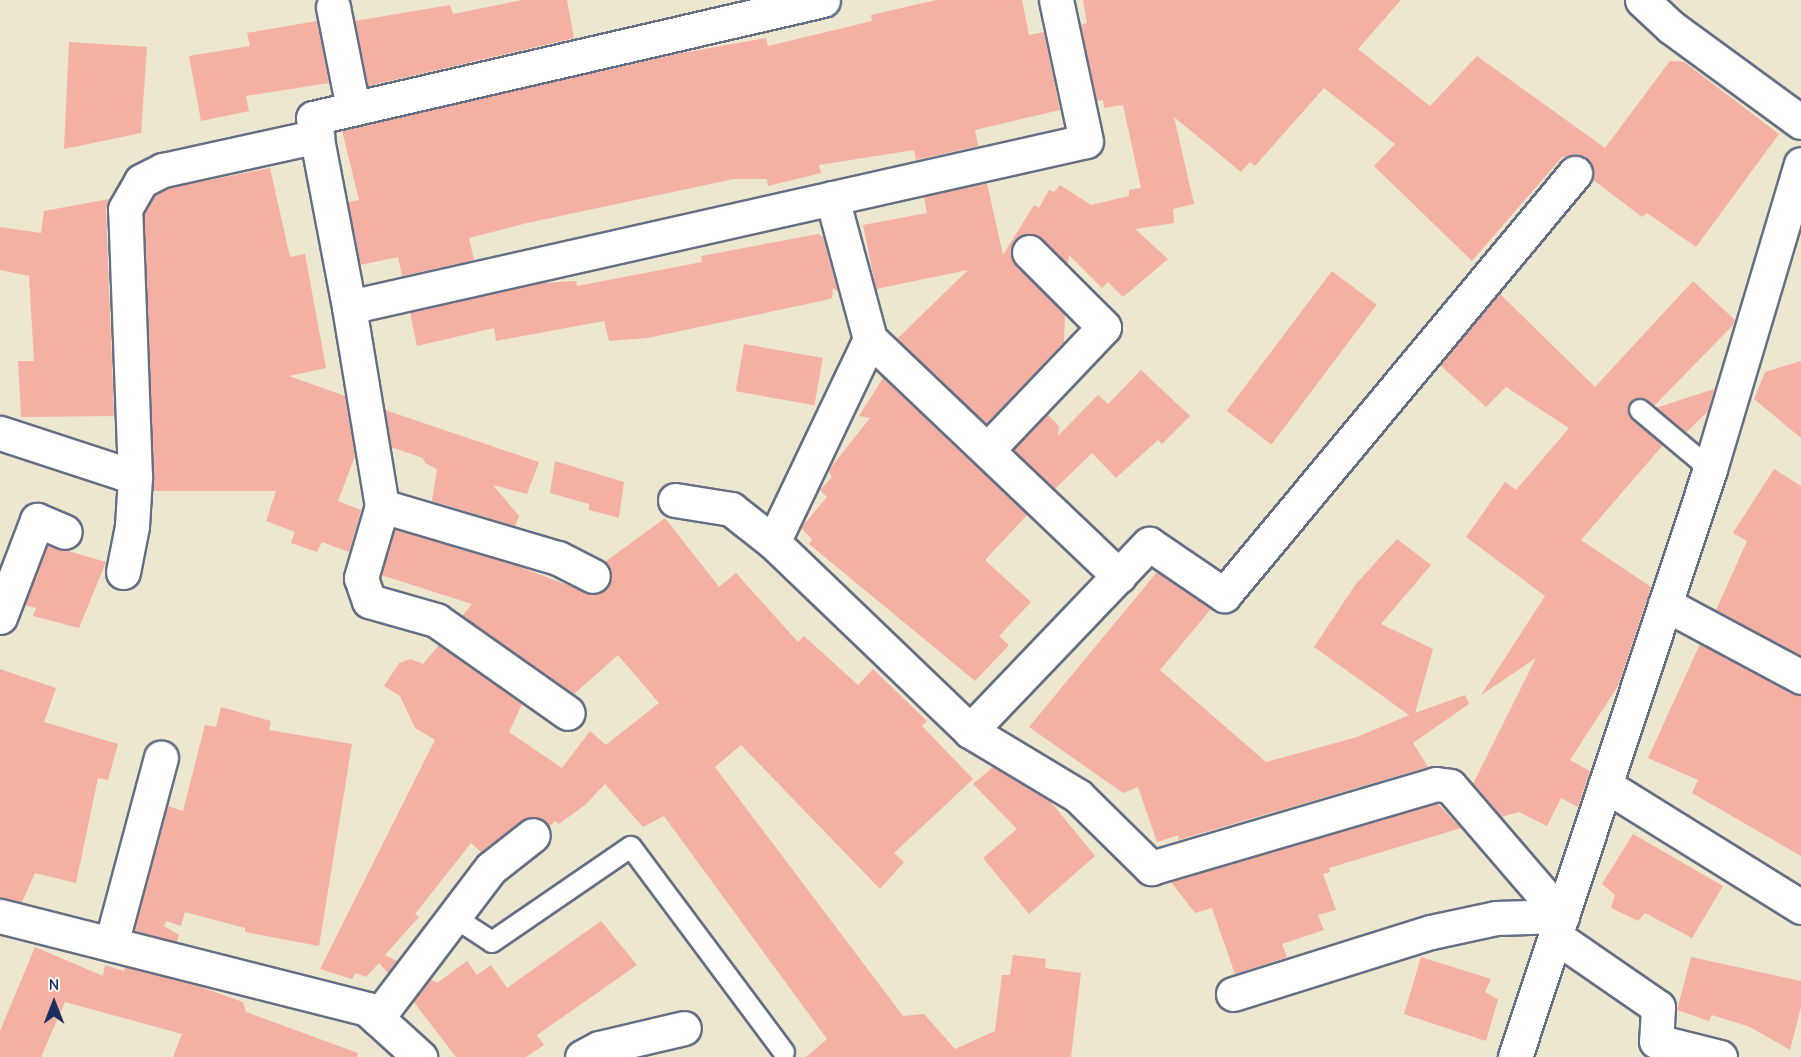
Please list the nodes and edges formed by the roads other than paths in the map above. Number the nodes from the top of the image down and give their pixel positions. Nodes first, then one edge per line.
1 (1056, 0) edge
2 (1642, 0) edge
3 (805, 2) edge
4 (333, 7) dead end
5 (353, 108) junction
6 (1801, 122) edge
7 (317, 136) junction
8 (1801, 164) edge
9 (1575, 173) dead end
10 (832, 198) junction
11 (1029, 252) dead end
12 (349, 307) junction
13 (870, 339) junction
14 (1640, 410) dead end
15 (0, 433) edge
16 (988, 449) junction
17 (1710, 469) junction
18 (135, 477) junction
19 (675, 500) dead end
20 (382, 506) junction
21 (65, 532) dead end
22 (773, 542) junction
23 (123, 572) dead end
24 (593, 576) dead end
25 (1119, 576) junction
26 (1665, 604) junction
27 (0, 617) edge
28 (1801, 677) edge
29 (568, 713) dead end
30 (970, 731) junction
31 (161, 758) dead end
32 (1605, 785) junction
33 (533, 835) dead end
34 (1801, 907) edge
35 (0, 916) edge
36 (454, 916) junction
37 (1559, 926) junction
38 (111, 944) junction
39 (1233, 994) dead end
40 (377, 1018) junction
41 (684, 1028) dead end
42 (784, 1052) dead end
43 (420, 1057) edge
44 (582, 1057) edge
45 (1515, 1057) edge
46 (1720, 1057) edge

1 - 10 street
2 - 6 street
3 - 5 street
4 - 5 street
5 - 7 street
7 - 12 street
7 - 18 street
8 - 17 street
9 - 25 street
10 - 12 street
10 - 13 street
11 - 16 street
12 - 20 street
13 - 16 street
13 - 22 street
14 - 17 lane
15 - 18 street
16 - 25 street
17 - 26 street
18 - 23 street
19 - 22 street
20 - 24 street
20 - 29 street
21 - 27 street
22 - 30 street
25 - 30 street
26 - 28 street
26 - 32 street
30 - 37 street
31 - 38 street
32 - 34 street
32 - 37 street
33 - 36 street
35 - 38 street
36 - 40 street
36 - 42 lane
37 - 39 street
37 - 45 street
37 - 46 street
38 - 40 street
40 - 43 street
41 - 44 street

